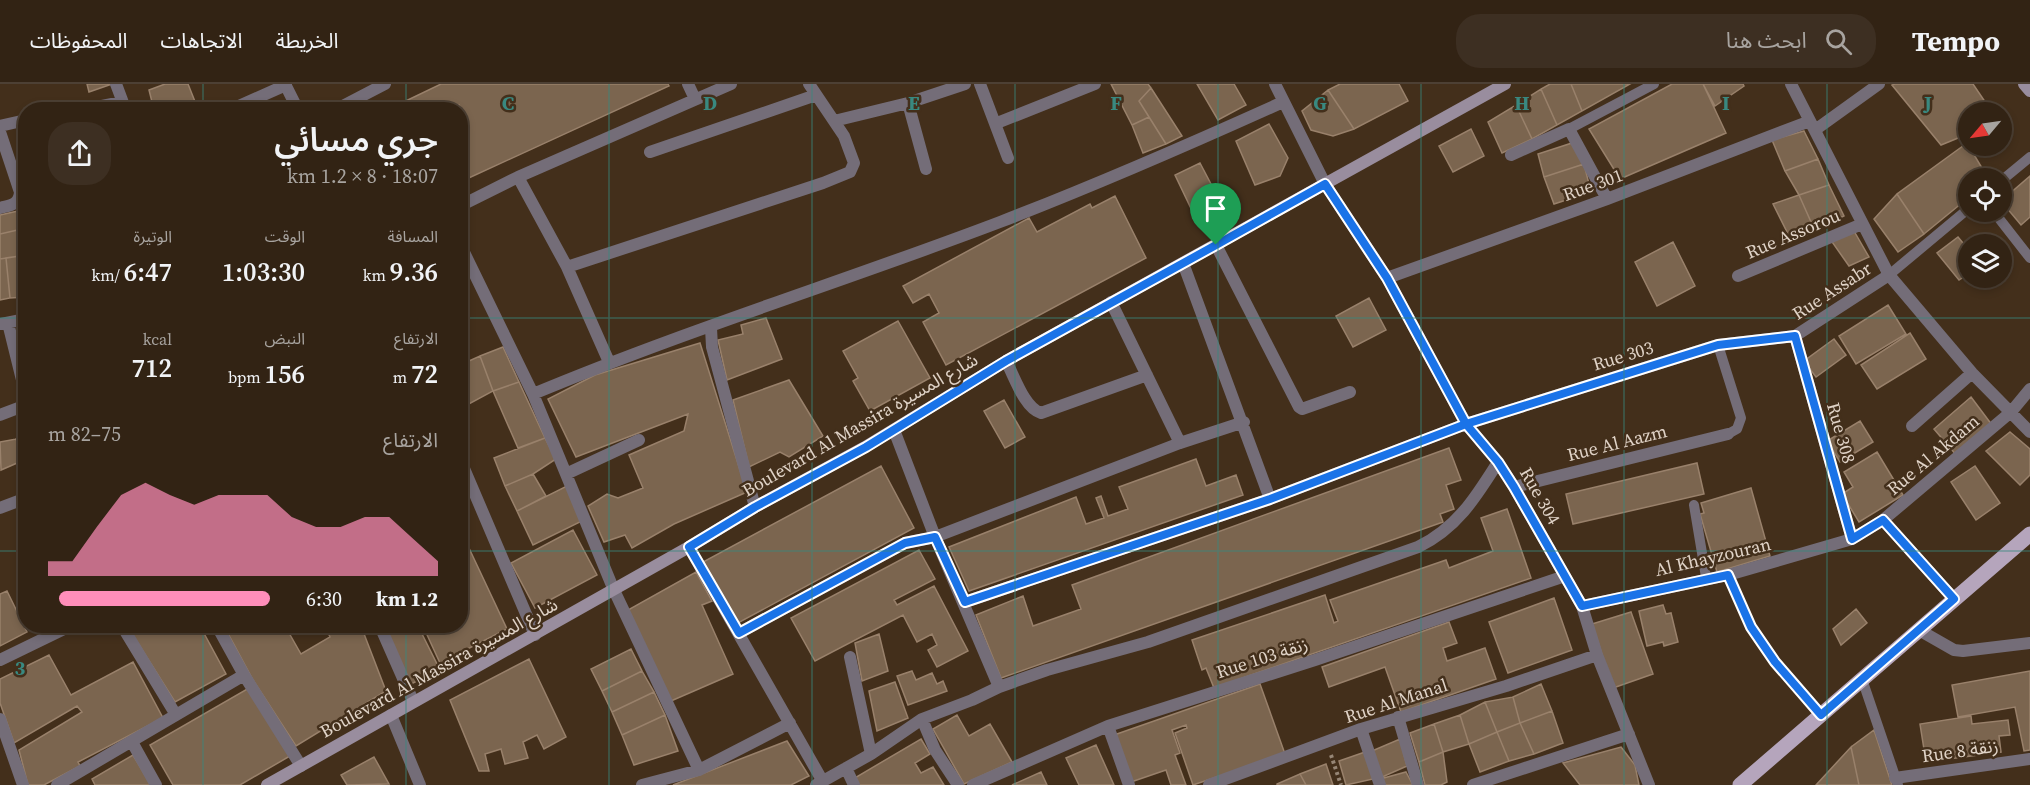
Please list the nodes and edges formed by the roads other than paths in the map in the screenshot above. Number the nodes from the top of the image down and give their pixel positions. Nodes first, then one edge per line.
1 (116, 84) edge
2 (285, 84) edge
3 (385, 84) edge
4 (688, 84) edge
5 (731, 84) edge
6 (965, 84) edge
7 (980, 84) edge
8 (1095, 84) edge
9 (1275, 84) edge
10 (1505, 84) edge
11 (1654, 84) edge
12 (1791, 84) edge
13 (1879, 84) edge
14 (2024, 84) edge
15 (812, 89) edge
16 (2030, 91) edge
17 (695, 99) junction
18 (123, 102) edge
19 (247, 102) edge
20 (294, 102) edge
21 (350, 102) edge
22 (1283, 102) junction
23 (908, 103) junction
24 (834, 121) junction
25 (18, 122) edge
26 (997, 123) junction
27 (0, 126) edge
28 (1812, 126) junction
29 (1569, 129) junction
30 (0, 132) edge
31 (650, 152) dead end
32 (1511, 156) dead end
33 (1008, 158) dead end
34 (2030, 158) edge
35 (926, 169) dead end
36 (2012, 172) edge
37 (518, 177) junction
38 (1325, 184) junction
39 (18, 186) edge
40 (1607, 199) junction
41 (18, 202) edge
42 (468, 202) edge
43 (0, 208) edge
44 (1958, 217) edge
45 (2002, 222) edge
46 (1862, 224) junction
47 (1216, 245) junction
48 (2030, 258) edge
49 (468, 260) edge
50 (1183, 263) junction
51 (567, 267) junction
52 (1889, 275) junction
53 (1738, 276) dead end
54 (1387, 278) junction
55 (1110, 302) junction
56 (4, 323) edge
57 (711, 328) junction
58 (1795, 336) junction
59 (1718, 345) junction
60 (1006, 361) junction
61 (609, 362) junction
62 (18, 369) edge
63 (1972, 373) junction
64 (1147, 375) junction
65 (2030, 389) edge
66 (1350, 392) dead end
67 (533, 394) junction
68 (18, 408) edge
69 (2011, 412) junction
70 (0, 415) edge
71 (1244, 422) junction
72 (1466, 424) junction
73 (1912, 426) dead end
74 (894, 430) junction
75 (2030, 432) edge
76 (1728, 434) joint
77 (639, 440) dead end
78 (1180, 443) junction
79 (1498, 462) junction
80 (566, 474) junction
81 (468, 478) edge
82 (1514, 487) junction
83 (1270, 499) junction
84 (18, 501) edge
85 (1694, 505) dead end
86 (755, 507) junction
87 (0, 508) edge
88 (1883, 520) junction
89 (2030, 534) edge
90 (935, 537) junction
91 (1852, 539) junction
92 (689, 547) junction
93 (1728, 575) junction
94 (1565, 576) junction
95 (1706, 577) junction
96 (613, 588) junction
97 (1954, 599) junction
98 (965, 602) junction
99 (1582, 606) junction
100 (1919, 630) junction
101 (55, 633) edge
102 (126, 633) edge
103 (221, 633) edge
104 (383, 633) edge
105 (739, 633) junction
106 (535, 635) junction
107 (2030, 643) edge
108 (1597, 656) junction
109 (850, 657) dead end
110 (0, 660) edge
111 (244, 675) junction
112 (1862, 679) junction
113 (999, 687) junction
114 (413, 701) junction
115 (176, 715) junction
116 (391, 715) junction
117 (1821, 715) junction
118 (1398, 717) junction
119 (0, 719) edge
120 (922, 719) junction
121 (790, 723) junction
122 (1108, 726) junction
123 (1361, 729) junction
124 (1629, 734) junction
125 (132, 742) junction
126 (871, 754) junction
127 (2030, 759) edge
128 (301, 766) junction
129 (846, 768) junction
130 (699, 770) junction
131 (281, 781) edge
132 (1896, 782) edge
133 (819, 783) edge
134 (22, 785) edge
135 (57, 785) edge
136 (156, 785) edge
137 (267, 785) edge
138 (420, 785) edge
139 (642, 785) edge
140 (854, 785) edge
141 (958, 785) edge
142 (973, 785) edge
143 (1129, 785) edge
144 (1209, 785) edge
145 (1380, 785) edge
146 (1418, 785) edge
147 (1473, 785) edge
148 (1649, 785) edge
149 (1740, 785) edge

1 - 18 street
2 - 19 street
2 - 20 street
3 - 21 street
4 - 17 street
5 - 17 street
6 - 23 street
7 - 26 street
8 - 26 street
9 - 22 street, Rue 304
10 - 38 main road, Boulevard Al Massira شارع المسيرة
11 - 29 lane
12 - 28 street
13 - 28 street, Rue 301
14 - 16 main road
15 - 24 street
15 - 31 street
17 - 37 street
22 - 38 street, Rue 304
22 - 57 street
23 - 24 street
23 - 35 street
24 - 51 street
25 - 27 street
26 - 33 street
28 - 40 street, Rue 301
28 - 46 street
29 - 32 street
29 - 40 street
30 - 39 street
34 - 36 lane
37 - 42 street
37 - 51 street
38 - 47 main road, Boulevard Al Massira شارع المسيرة
38 - 54 street, Rue 304
40 - 54 street, Rue 301
41 - 43 street
44 - 52 lane
45 - 48 lane
46 - 52 street
46 - 53 street, Rue Assorou
47 - 50 main road, Boulevard Al Massira شارع المسيرة
47 - 66 street
49 - 67 street
50 - 55 main road, Boulevard Al Massira شارع المسيرة
50 - 71 street
51 - 61 street
52 - 58 street, Rue Assabr
52 - 63 street
54 - 72 street, Rue 304
55 - 60 main road, Boulevard Al Massira شارع المسيرة
55 - 64 street
56 - 62 street
57 - 61 street
57 - 86 street
58 - 59 street, Rue 303
58 - 91 street, Rue 308
59 - 72 street, Rue 303
59 - 76 lane
60 - 64 street
60 - 74 main road, Boulevard Al Massira شارع المسيرة
61 - 67 street
63 - 69 street
63 - 73 street
64 - 78 street
65 - 69 street, Rue Al Akdam
67 - 80 street
68 - 70 street
69 - 75 street
69 - 88 street, Rue Al Akdam
71 - 78 street
71 - 83 street
72 - 79 street, Rue 304
72 - 83 street, Rue 303
74 - 86 main road, Boulevard Al Massira شارع المسيرة
74 - 90 street
76 - 82 street, Rue Al Aazm
77 - 80 street
78 - 90 street
79 - 82 street, Rue 304
79 - 113 street
80 - 96 street
81 - 106 street
82 - 94 street, Rue 304
83 - 98 street, Rue 303
84 - 87 street
85 - 95 lane
86 - 92 main road, Boulevard Al Massira شارع المسيرة
88 - 91 street, Rue Al Akdam
88 - 97 street
89 - 97 main road
90 - 98 street
90 - 105 street
91 - 93 street, Al Khayzouran
92 - 96 main road, Boulevard Al Massira شارع المسيرة
92 - 105 street
93 - 95 street, Al Khayzouran
93 - 117 lane
94 - 99 street, Rue 304
94 - 122 street, Rue 103 زنقة
95 - 99 street, Al Khayzouran
96 - 106 main road, Boulevard Al Massira شارع المسيرة
96 - 130 street
97 - 100 main road
98 - 113 street
99 - 108 street, Rue 304
100 - 107 street
100 - 112 main road
101 - 110 street
102 - 115 street
103 - 111 street
104 - 114 street
105 - 121 street
106 - 114 main road, Boulevard Al Massira شارع المسيرة
108 - 118 street, Rue Al Manal
108 - 124 street, Rue 304
109 - 126 street
111 - 115 street
111 - 128 street
112 - 117 main road
112 - 132 lane
113 - 120 street
114 - 116 main road, Boulevard Al Massira شارع المسيرة
115 - 125 street
116 - 128 main road, Boulevard Al Massira شارع المسيرة
116 - 138 street
117 - 149 main road
118 - 123 street, Rue Al Manal
118 - 146 street
119 - 134 street
120 - 126 street
120 - 141 street
121 - 130 street
121 - 133 street
122 - 142 street, Rue 103 زنقة
122 - 143 street
123 - 144 street, Rue Al Manal
123 - 145 street
124 - 147 street
124 - 148 street, Rue 304
125 - 135 street
125 - 136 street
126 - 129 street
127 - 132 street, Rue 8 زنقة
128 - 131 main road, Boulevard Al Massira شارع المسيرة
129 - 133 street
129 - 140 street
130 - 139 street
131 - 137 main road, Boulevard Al Massira شارع المسيرة

